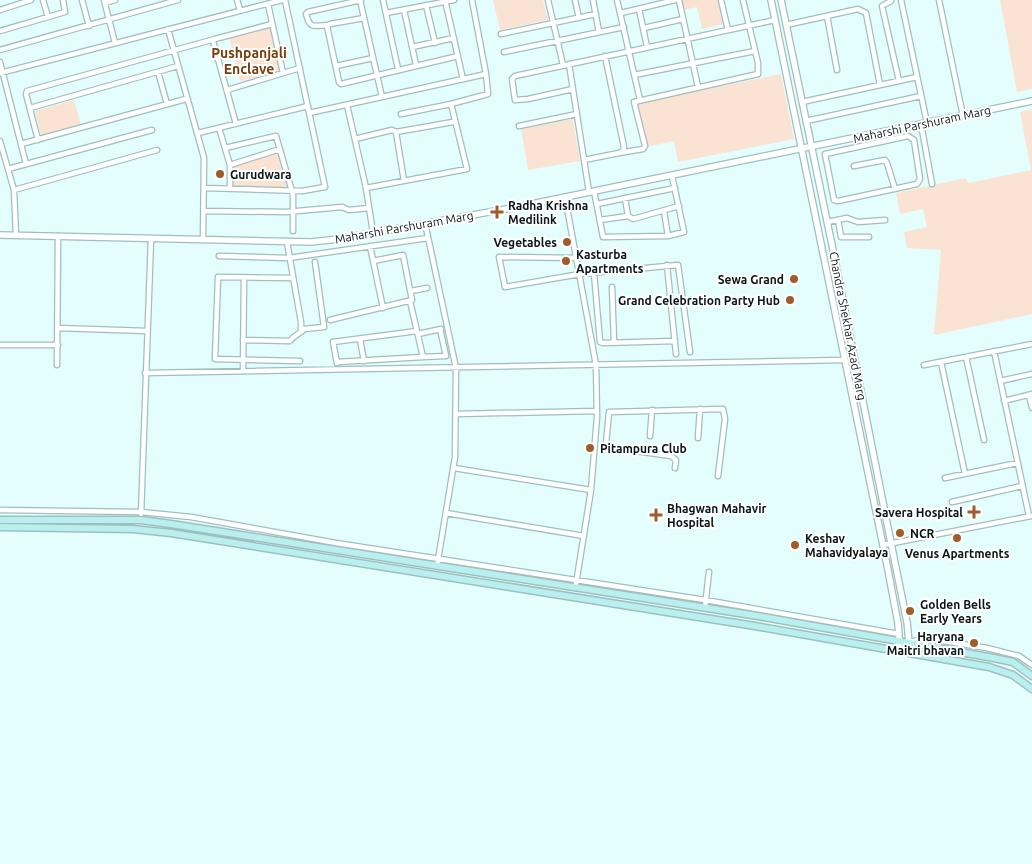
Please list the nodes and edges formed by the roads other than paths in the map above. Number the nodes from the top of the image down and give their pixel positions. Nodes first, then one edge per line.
1 (31, 0) edge
2 (43, 0) edge
3 (63, 0) edge
4 (82, 0) edge
5 (115, 0) edge
6 (178, 0) edge
7 (238, 0) edge
8 (284, 0) edge
9 (361, 0) edge
10 (383, 0) edge
11 (454, 0) edge
12 (472, 0) edge
13 (548, 0) edge
14 (575, 0) edge
15 (593, 0) edge
16 (617, 0) edge
17 (677, 0) edge
18 (721, 0) edge
19 (743, 0) edge
20 (771, 0) edge
21 (781, 0) edge
22 (902, 0) edge
23 (939, 0) edge
24 (446, 1) edge
25 (890, 1) edge
26 (104, 2) edge
27 (268, 4) junction
28 (426, 5) junction
29 (639, 9) junction
30 (0, 10) edge
31 (240, 10) junction
32 (404, 10) junction
33 (386, 13) junction
34 (620, 13) junction
35 (596, 14) junction
36 (827, 16) junction
37 (48, 17) junction
38 (364, 18) junction
39 (578, 18) junction
40 (683, 19) junction
41 (109, 20) junction
42 (786, 21) junction
43 (552, 22) junction
44 (776, 23) junction
45 (272, 24) junction
46 (328, 25) junction
47 (749, 25) junction
48 (88, 26) junction
49 (624, 27) junction
50 (168, 28) junction
51 (644, 28) junction
52 (728, 30) junction
53 (0, 31) edge
54 (599, 32) junction
55 (501, 34) dead end
56 (454, 38) junction
57 (688, 38) junction
58 (215, 39) junction
59 (557, 40) junction
60 (435, 42) junction
61 (115, 43) junction
62 (412, 47) junction
63 (647, 47) junction
64 (0, 50) edge
65 (174, 50) junction
66 (629, 51) junction
67 (755, 51) junction
68 (504, 52) dead end
69 (458, 56) junction
70 (606, 56) junction
71 (373, 58) junction
72 (0, 62) edge
73 (569, 64) junction
74 (693, 64) junction
75 (416, 65) junction
76 (563, 65) junction
77 (178, 66) junction
78 (336, 66) junction
79 (300, 68) junction
80 (398, 69) junction
81 (837, 70) dead end
82 (158, 72) junction
83 (1, 73) edge
84 (283, 73) junction
85 (377, 74) junction
86 (486, 74) junction
87 (634, 75) junction
88 (917, 77) junction
89 (463, 79) junction
90 (899, 81) junction
91 (880, 85) junction
92 (698, 87) junction
93 (573, 89) junction
94 (227, 90) junction
95 (921, 96) junction
96 (382, 97) junction
97 (186, 99) junction
98 (640, 100) junction
99 (1032, 101) edge
100 (802, 102) junction
101 (167, 104) junction
102 (451, 104) junction
103 (347, 105) junction
104 (308, 106) junction
105 (30, 108) junction
106 (309, 113) junction
107 (402, 114) dead end
108 (577, 114) junction
109 (963, 116) junction
110 (455, 120) junction
111 (806, 121) junction
112 (236, 124) junction
113 (924, 124) junction
114 (519, 126) dead end
115 (220, 128) junction
116 (152, 130) dead end
117 (396, 132) junction
118 (198, 133) junction
119 (354, 139) junction
120 (38, 140) junction
121 (0, 141) edge
122 (21, 144) junction
123 (812, 147) junction
124 (225, 148) junction
125 (280, 149) junction
126 (802, 149) junction
127 (157, 150) dead end
128 (619, 153) junction
129 (584, 160) junction
130 (26, 164) junction
131 (230, 164) junction
132 (854, 166) dead end
133 (8, 169) junction
134 (672, 176) junction
135 (404, 181) junction
136 (932, 184) dead end
137 (204, 188) junction
138 (230, 188) junction
139 (366, 188) junction
140 (675, 188) junction
141 (895, 189) junction
142 (14, 190) junction
143 (292, 190) junction
144 (592, 192) junction
145 (565, 197) junction
146 (625, 198) junction
147 (834, 200) junction
148 (823, 202) junction
149 (597, 204) junction
150 (678, 206) junction
151 (369, 208) junction
152 (204, 211) junction
153 (664, 211) junction
154 (293, 212) junction
155 (628, 216) junction
156 (600, 220) junction
157 (838, 220) junction
158 (885, 220) dead end
159 (828, 222) junction
160 (425, 224) junction
161 (293, 231) dead end
162 (373, 233) junction
163 (0, 235) edge
164 (16, 236) junction
165 (58, 236) junction
166 (668, 236) junction
167 (869, 237) dead end
168 (428, 238) junction
169 (151, 239) junction
170 (203, 240) junction
171 (287, 242) junction
172 (370, 246) junction
173 (219, 256) dead end
174 (289, 258) junction
175 (577, 258) junction
176 (373, 261) junction
177 (315, 262) dead end
178 (667, 266) junction
179 (594, 273) junction
180 (580, 274) junction
181 (244, 278) junction
182 (292, 278) junction
183 (428, 288) dead end
184 (612, 288) dead end
185 (411, 291) junction
186 (410, 301) junction
187 (382, 308) junction
188 (330, 320) dead end
189 (58, 328) junction
190 (447, 328) junction
191 (440, 329) junction
192 (147, 331) junction
193 (301, 333) junction
194 (417, 333) junction
195 (360, 339) junction
196 (244, 340) junction
197 (675, 341) junction
198 (592, 342) junction
199 (600, 342) junction
200 (614, 342) junction
201 (1032, 344) edge
202 (0, 345) edge
203 (58, 345) junction
204 (994, 351) junction
205 (690, 352) dead end
206 (676, 354) dead end
207 (423, 357) junction
208 (966, 357) junction
209 (845, 360) junction
210 (244, 361) junction
211 (300, 361) dead end
212 (364, 361) junction
213 (337, 362) junction
214 (941, 362) junction
215 (57, 365) dead end
216 (924, 365) dead end
217 (596, 366) junction
218 (456, 368) junction
219 (338, 370) junction
220 (243, 371) junction
221 (145, 373) junction
222 (1032, 374) edge
223 (1000, 381) junction
224 (1031, 395) edge
225 (1004, 401) junction
226 (1032, 408) edge
227 (700, 409) junction
228 (652, 410) junction
229 (596, 411) junction
230 (456, 414) junction
231 (650, 436) dead end
232 (698, 438) dead end
233 (984, 440) dead end
234 (1017, 463) junction
235 (454, 468) junction
236 (675, 468) dead end
237 (965, 474) junction
238 (718, 476) dead end
239 (945, 478) dead end
240 (1022, 486) junction
241 (591, 490) junction
242 (952, 502) dead end
243 (0, 510) edge
244 (141, 512) junction
245 (446, 513) junction
246 (1030, 516) edge
247 (0, 520) edge
248 (140, 520) junction
249 (0, 526) edge
250 (584, 536) junction
251 (891, 543) junction
252 (883, 545) junction
253 (438, 558) junction
254 (437, 566) junction
255 (708, 572) dead end
256 (576, 584) junction
257 (605, 592) junction
258 (603, 602) junction
259 (705, 604) junction
260 (899, 638) junction
261 (910, 642) junction
262 (900, 651) junction
263 (910, 653) junction
264 (1032, 665) edge
265 (1032, 676) edge
266 (1032, 690) edge

1 - 30 street
2 - 37 street
3 - 37 street
4 - 48 street
5 - 26 street
6 - 41 street
7 - 31 street
8 - 27 street
8 - 79 street
9 - 38 street
9 - 46 street
10 - 33 street
11 - 24 street
12 - 86 street
13 - 43 street
14 - 39 street
15 - 35 street
16 - 34 street
17 - 29 street
17 - 40 street
18 - 52 street
19 - 47 street
20 - 44 street, Chandra Shekhar Azad Marg
21 - 42 street, Chandra Shekhar Azad Marg
22 - 25 street
22 - 88 street
23 - 109 street
24 - 28 street
24 - 56 street
25 - 90 street
26 - 41 street
27 - 31 street
27 - 45 street
28 - 32 street
28 - 60 street
29 - 34 street
29 - 51 street
31 - 50 street
32 - 33 street
32 - 62 street
33 - 80 street
34 - 49 street
35 - 39 street
35 - 54 street
36 - 42 street
36 - 81 street
36 - 91 street
37 - 53 street
38 - 46 street
38 - 71 street
39 - 43 street
40 - 51 street
40 - 57 street
41 - 48 street
41 - 61 street
42 - 44 street
42 - 100 street, Chandra Shekhar Azad Marg
43 - 55 street
43 - 59 street
44 - 47 street
44 - 126 street, Chandra Shekhar Azad Marg
45 - 58 street
45 - 84 street
46 - 78 street
47 - 52 street
47 - 67 street
48 - 64 street
49 - 54 street
49 - 66 street
50 - 61 street
50 - 65 street
51 - 63 street
52 - 57 street
54 - 59 street
56 - 60 street
56 - 69 street
57 - 63 street
57 - 74 street
58 - 65 street
58 - 94 street
59 - 68 street
59 - 76 street
60 - 62 street
61 - 83 street
62 - 75 street
63 - 66 street
65 - 77 street
65 - 105 street
66 - 70 street
66 - 87 street
67 - 74 street
67 - 92 street
69 - 75 street
69 - 89 street
70 - 73 street
70 - 128 street
71 - 78 street
71 - 85 street
72 - 83 street
73 - 76 street
73 - 93 street
74 - 87 street
74 - 92 street
75 - 80 street
76 - 93 street
77 - 82 street
77 - 97 street
78 - 85 street
79 - 84 street
79 - 104 street
80 - 85 street
82 - 101 street
82 - 105 street
83 - 122 street
84 - 94 street
85 - 96 street
86 - 89 street
86 - 102 street
87 - 98 street
88 - 90 street
88 - 95 street
89 - 96 street
90 - 91 street
91 - 100 street
92 - 98 street
93 - 108 street
94 - 112 street
95 - 111 street
95 - 113 street
96 - 103 street
97 - 101 street
97 - 118 street
98 - 128 street
99 - 109 street, Maharshi Parshuram Marg
100 - 111 street, Chandra Shekhar Azad Marg
101 - 120 street
102 - 107 street
102 - 110 street
103 - 106 street
103 - 119 street
104 - 106 street
104 - 112 street
105 - 120 street
106 - 143 street
108 - 114 street
108 - 129 street
109 - 113 street, Maharshi Parshuram Marg
110 - 117 street
110 - 135 street
111 - 123 street, Chandra Shekhar Azad Marg
112 - 115 street
113 - 123 street, Maharshi Parshuram Marg
113 - 136 street
115 - 118 street
115 - 124 street
116 - 130 street
117 - 119 street
117 - 135 street
118 - 137 street
119 - 139 street
120 - 122 street
121 - 133 street
122 - 130 street
123 - 126 street, Maharshi Parshuram Marg
123 - 148 street, Chandra Shekhar Azad Marg
124 - 125 street
124 - 131 street
125 - 131 street
125 - 143 street
126 - 134 street, Maharshi Parshuram Marg
126 - 209 street, Chandra Shekhar Azad Marg
127 - 142 street
128 - 129 street
129 - 144 street
130 - 133 street
131 - 138 street
132 - 141 street
133 - 142 street
134 - 140 street
134 - 144 street, Maharshi Parshuram Marg
135 - 139 street
137 - 138 street
137 - 152 street
138 - 143 street
139 - 151 street
140 - 146 street
140 - 150 street
141 - 147 street
141 - 147 street
142 - 164 street
143 - 154 street
144 - 145 street, Maharshi Parshuram Marg
144 - 149 street
145 - 160 street, Maharshi Parshuram Marg
145 - 175 street
146 - 149 street
146 - 155 street
147 - 148 street
148 - 159 street, Chandra Shekhar Azad Marg
149 - 156 street
150 - 153 street
150 - 166 street
151 - 154 street
151 - 162 street
152 - 154 street
152 - 170 street
153 - 155 street
153 - 166 street
154 - 161 street
155 - 156 street
156 - 166 street
157 - 158 street
157 - 159 street
157 - 167 street
159 - 251 street, Chandra Shekhar Azad Marg
160 - 162 street, Maharshi Parshuram Marg
160 - 168 street
162 - 171 street, Maharshi Parshuram Marg
163 - 164 street, Maharshi Parshuram Marg
164 - 165 street, Maharshi Parshuram Marg
165 - 169 street, Maharshi Parshuram Marg
165 - 189 street
168 - 172 street
168 - 190 street
169 - 170 street, Maharshi Parshuram Marg
169 - 192 street
170 - 171 street, Maharshi Parshuram Marg
171 - 174 street
172 - 174 street
172 - 176 street
173 - 174 street
174 - 182 street
175 - 180 street
175 - 180 street
176 - 185 street
176 - 187 street
177 - 193 street
178 - 179 street
178 - 197 street
178 - 205 street
179 - 180 street
179 - 199 street
180 - 198 street
181 - 182 street
181 - 196 street
181 - 210 street
182 - 193 street
183 - 185 street
184 - 200 street
185 - 186 street
186 - 187 street
186 - 194 street
187 - 188 street
189 - 192 street
189 - 203 street
190 - 191 street
190 - 218 street
191 - 194 street
191 - 207 street
192 - 221 street
193 - 196 street
194 - 195 street
194 - 207 street
195 - 212 street
195 - 213 street
196 - 210 street
197 - 200 street
197 - 206 street
198 - 199 street
198 - 217 street
199 - 200 street
201 - 204 street
202 - 203 street
203 - 215 street
204 - 208 street
204 - 223 street
207 - 212 street
208 - 214 street
208 - 233 street
209 - 217 street
209 - 252 street, Chandra Shekhar Azad Marg
210 - 211 street
210 - 220 street
212 - 213 street
213 - 219 street
214 - 216 street
214 - 237 street
217 - 218 street
217 - 229 street
218 - 219 street
218 - 230 street
219 - 220 street
220 - 221 street
221 - 244 street
222 - 223 street
223 - 225 street
224 - 225 street
224 - 226 street
225 - 234 street
227 - 228 street
227 - 232 street
227 - 238 street
228 - 231 street
228 - 236 street
229 - 230 street
229 - 241 street
230 - 235 street
234 - 237 street
234 - 240 street
235 - 241 street
235 - 245 street
237 - 239 street
240 - 242 street
240 - 246 street
241 - 250 street
243 - 244 street
244 - 248 street
244 - 253 street
245 - 250 street
245 - 253 street
246 - 251 street
247 - 248 main road
248 - 254 main road
249 - 258 main road
250 - 256 street
251 - 252 street
251 - 261 street, Chandra Shekhar Azad Marg
252 - 260 street, Chandra Shekhar Azad Marg
253 - 254 street
253 - 256 street
254 - 256 main road
255 - 259 street
256 - 257 main road
256 - 259 street
257 - 258 main road
257 - 259 main road
258 - 262 main road
259 - 260 main road
260 - 261 main road
260 - 262 street, Chandra Shekhar Azad Marg
261 - 263 street, Chandra Shekhar Azad Marg
261 - 264 street
261 - 265 main road
262 - 263 main road
263 - 266 main road

